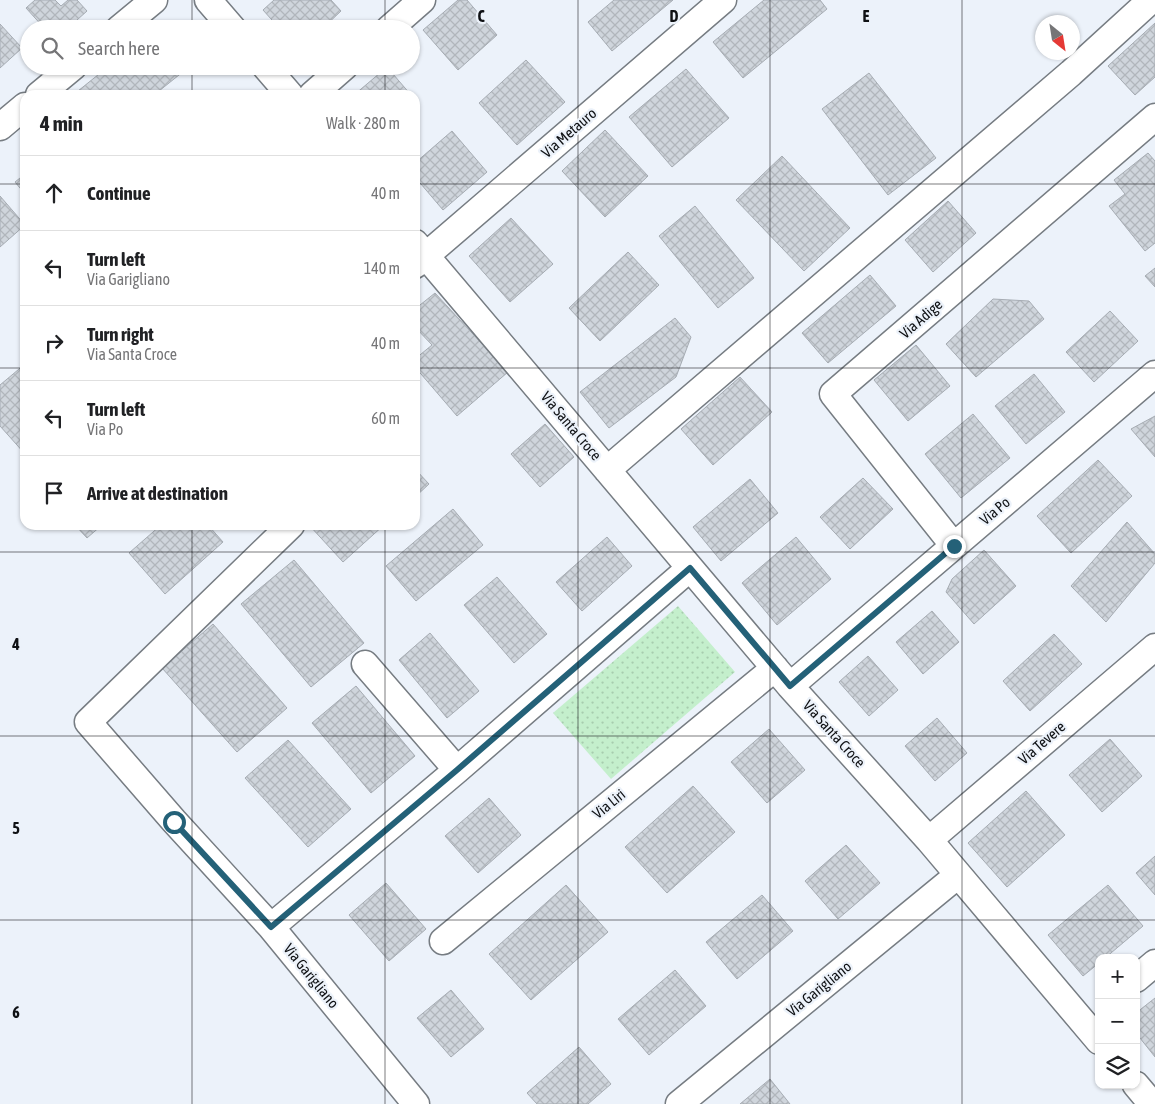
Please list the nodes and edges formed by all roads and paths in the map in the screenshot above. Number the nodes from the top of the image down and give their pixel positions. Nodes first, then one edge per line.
1 (154, 0) edge
2 (208, 0) edge
3 (422, 0) edge
4 (723, 0) edge
5 (1151, 0) edge
6 (130, 20) edge
7 (225, 20) edge
8 (399, 20) edge
9 (63, 75) edge
10 (273, 75) edge
11 (335, 75) edge
12 (44, 90) edge
13 (286, 90) edge
14 (318, 90) edge
15 (20, 110) edge
16 (1155, 118) edge
17 (0, 127) edge
18 (420, 254) edge
19 (420, 256) edge
20 (1155, 374) edge
21 (607, 470) junction
22 (286, 530) edge
23 (954, 546) junction
24 (690, 568) junction
25 (1155, 647) edge
26 (365, 664) dead end
27 (782, 677) junction
28 (457, 770) junction
29 (928, 840) junction
30 (958, 875) junction
31 (271, 927) junction
32 (442, 940) dead end
33 (1155, 963) edge
34 (1140, 976) edge
35 (1093, 1024) edge
36 (1139, 1089) edge
37 (416, 1104) edge
38 (679, 1104) edge
39 (1152, 1104) edge

1 - 6 street
2 - 7 street
3 - 8 street
4 - 18 street, Via Metauro
5 - 21 street
9 - 12 street
10 - 13 street
11 - 14 street
15 - 17 street
16 - 23 street, Via Adige
19 - 21 street, Via Santa Croce
20 - 23 street, Via Po
21 - 24 street, Via Santa Croce
22 - 31 street, Via Garigliano
23 - 27 street, Via Po
24 - 27 street, Via Santa Croce
24 - 28 street
25 - 29 street, Via Tevere
26 - 28 street
27 - 29 street, Via Santa Croce
27 - 32 street, Via Liri
28 - 31 street
29 - 30 street, Via Santa Croce
30 - 35 street, Via Santa Croce
30 - 38 street, Via Garigliano
31 - 37 street, Via Garigliano
33 - 34 street
36 - 39 street

